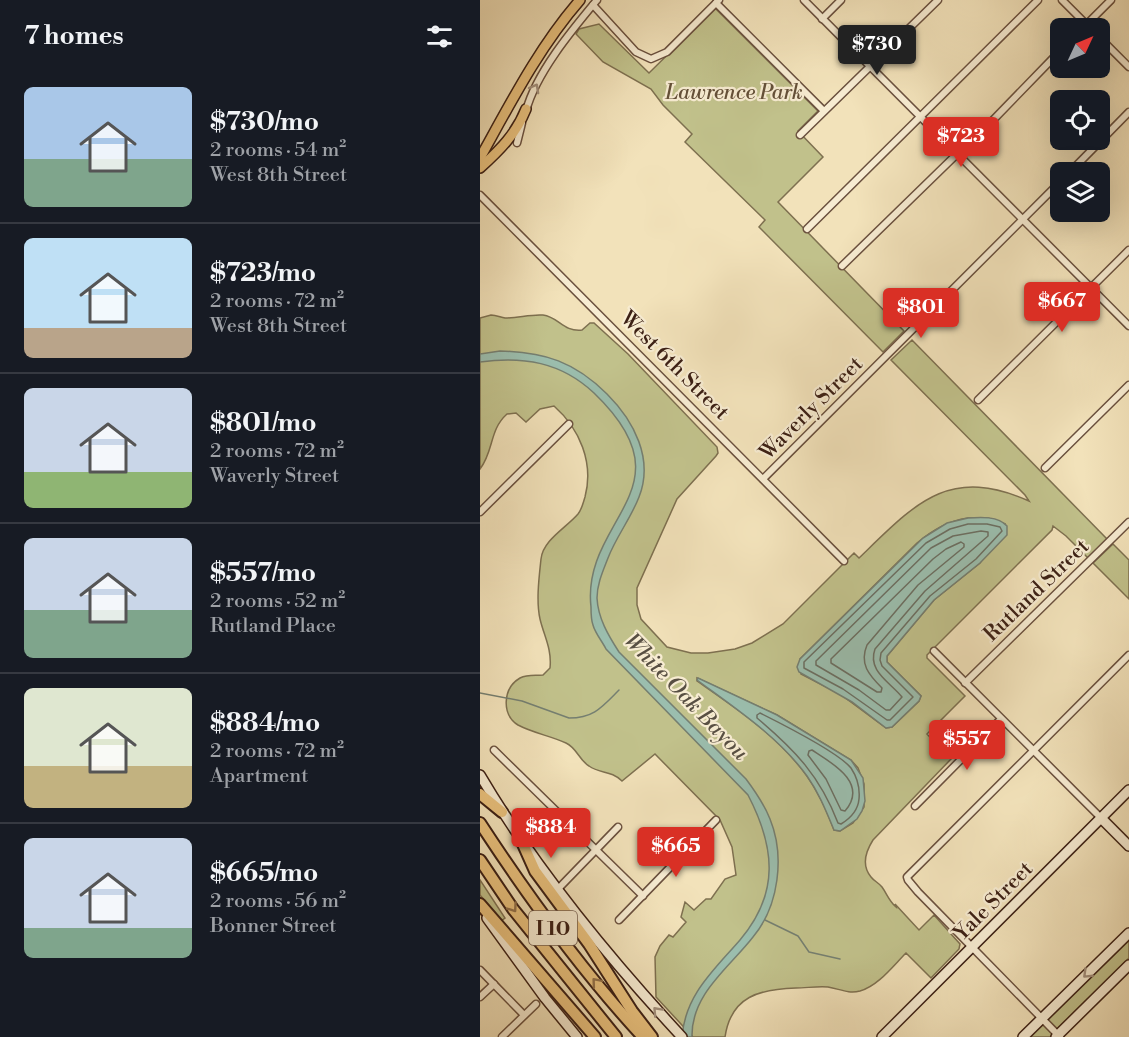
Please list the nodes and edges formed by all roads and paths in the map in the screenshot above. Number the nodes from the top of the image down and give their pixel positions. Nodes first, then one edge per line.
1 (580, 0) edge
2 (804, 0) edge
3 (841, 0) edge
4 (938, 0) edge
5 (1038, 0) edge
6 (1062, 0) edge
7 (1111, 0) edge
8 (595, 2) edge
9 (718, 2) edge
10 (1078, 18) edge
11 (1094, 18) edge
12 (822, 19) junction
13 (1110, 48) edge
14 (1050, 61) edge
15 (870, 67) junction
16 (1129, 67) edge
17 (526, 109) junction
18 (824, 111) junction
19 (1129, 112) edge
20 (920, 117) junction
21 (800, 135) dead end
22 (517, 143) dead end
23 (957, 154) junction
24 (480, 158) edge
25 (1080, 162) edge
26 (480, 168) edge
27 (1050, 192) edge
28 (480, 195) edge
29 (1023, 219) junction
30 (807, 229) dead end
31 (1129, 250) edge
32 (842, 266) dead end
33 (1090, 288) junction
34 (1129, 326) edge
35 (1129, 385) edge
36 (978, 400) dead end
37 (569, 424) dead end
38 (1045, 468) dead end
39 (763, 479) junction
40 (480, 512) edge
41 (1129, 522) edge
42 (844, 561) dead end
43 (934, 651) dead end
44 (1129, 655) edge
45 (965, 683) junction
46 (1001, 719) junction
47 (494, 750) dead end
48 (1033, 751) junction
49 (480, 775) edge
50 (1129, 790) edge
51 (480, 794) edge
52 (915, 806) dead end
53 (502, 812) junction
54 (1101, 818) junction
55 (717, 820) dead end
56 (480, 823) edge
57 (618, 828) dead end
58 (522, 842) junction
59 (1129, 846) edge
60 (597, 850) junction
61 (480, 860) edge
62 (557, 891) junction
63 (643, 896) junction
64 (480, 906) edge
65 (619, 920) dead end
66 (1129, 933) edge
67 (972, 947) junction
68 (1129, 965) edge
69 (480, 970) edge
70 (494, 984) junction
71 (480, 997) edge
72 (536, 1004) dead end
73 (524, 1015) junction
74 (1042, 1018) junction
75 (1058, 1036) edge
76 (502, 1037) edge
77 (577, 1037) edge
78 (595, 1037) edge
79 (616, 1037) edge
80 (643, 1037) edge
81 (652, 1037) edge
82 (682, 1037) edge
83 (882, 1037) edge
84 (1023, 1037) edge

1 - 24 main road
2 - 12 street
3 - 12 street
4 - 15 street
5 - 20 street
6 - 10 street
7 - 11 street
8 - 9 street
17 -> 8 street
9 - 18 street
12 - 15 street
13 - 16 street
14 - 23 street
15 - 18 street
15 - 20 street
17 - 22 street
17 - 26 main road
18 - 21 street
19 - 25 street
20 - 23 street
20 - 30 street
23 - 29 street
23 - 32 street
27 - 29 street, Waverly Street
28 - 39 street, West 6th Street
29 - 33 street
29 - 39 street, Waverly Street
31 - 33 street
33 - 34 street
33 - 36 street
35 - 38 street
37 - 40 street
39 - 42 street, West 6th Street
41 - 45 street, Rutland Street
43 - 45 street
44 - 48 street
45 - 46 street
46 - 48 street
46 - 52 street
47 - 60 street
48 - 54 street
48 - 67 street
49 - 53 main road
50 - 54 main road, Yale Street
51 - 53 highway
53 - 58 main road
54 - 59 main road
54 - 67 main road, Yale Street
55 - 63 street
80 -> 56 highway, I 10
57 - 60 street
58 - 62 main road
58 - 81 highway
60 - 62 street
60 - 63 street
61 -> 79 highway, I 10
82 -> 62 main road
63 - 65 street
64 - 77 main road
64 - 78 highway
66 -> 74 main road
67 - 74 street
67 - 83 main road, Yale Street
68 - 75 main road
69 - 70 street
70 - 71 street
70 - 73 street
72 - 73 street
73 - 76 street
74 - 75 street
74 - 84 main road

